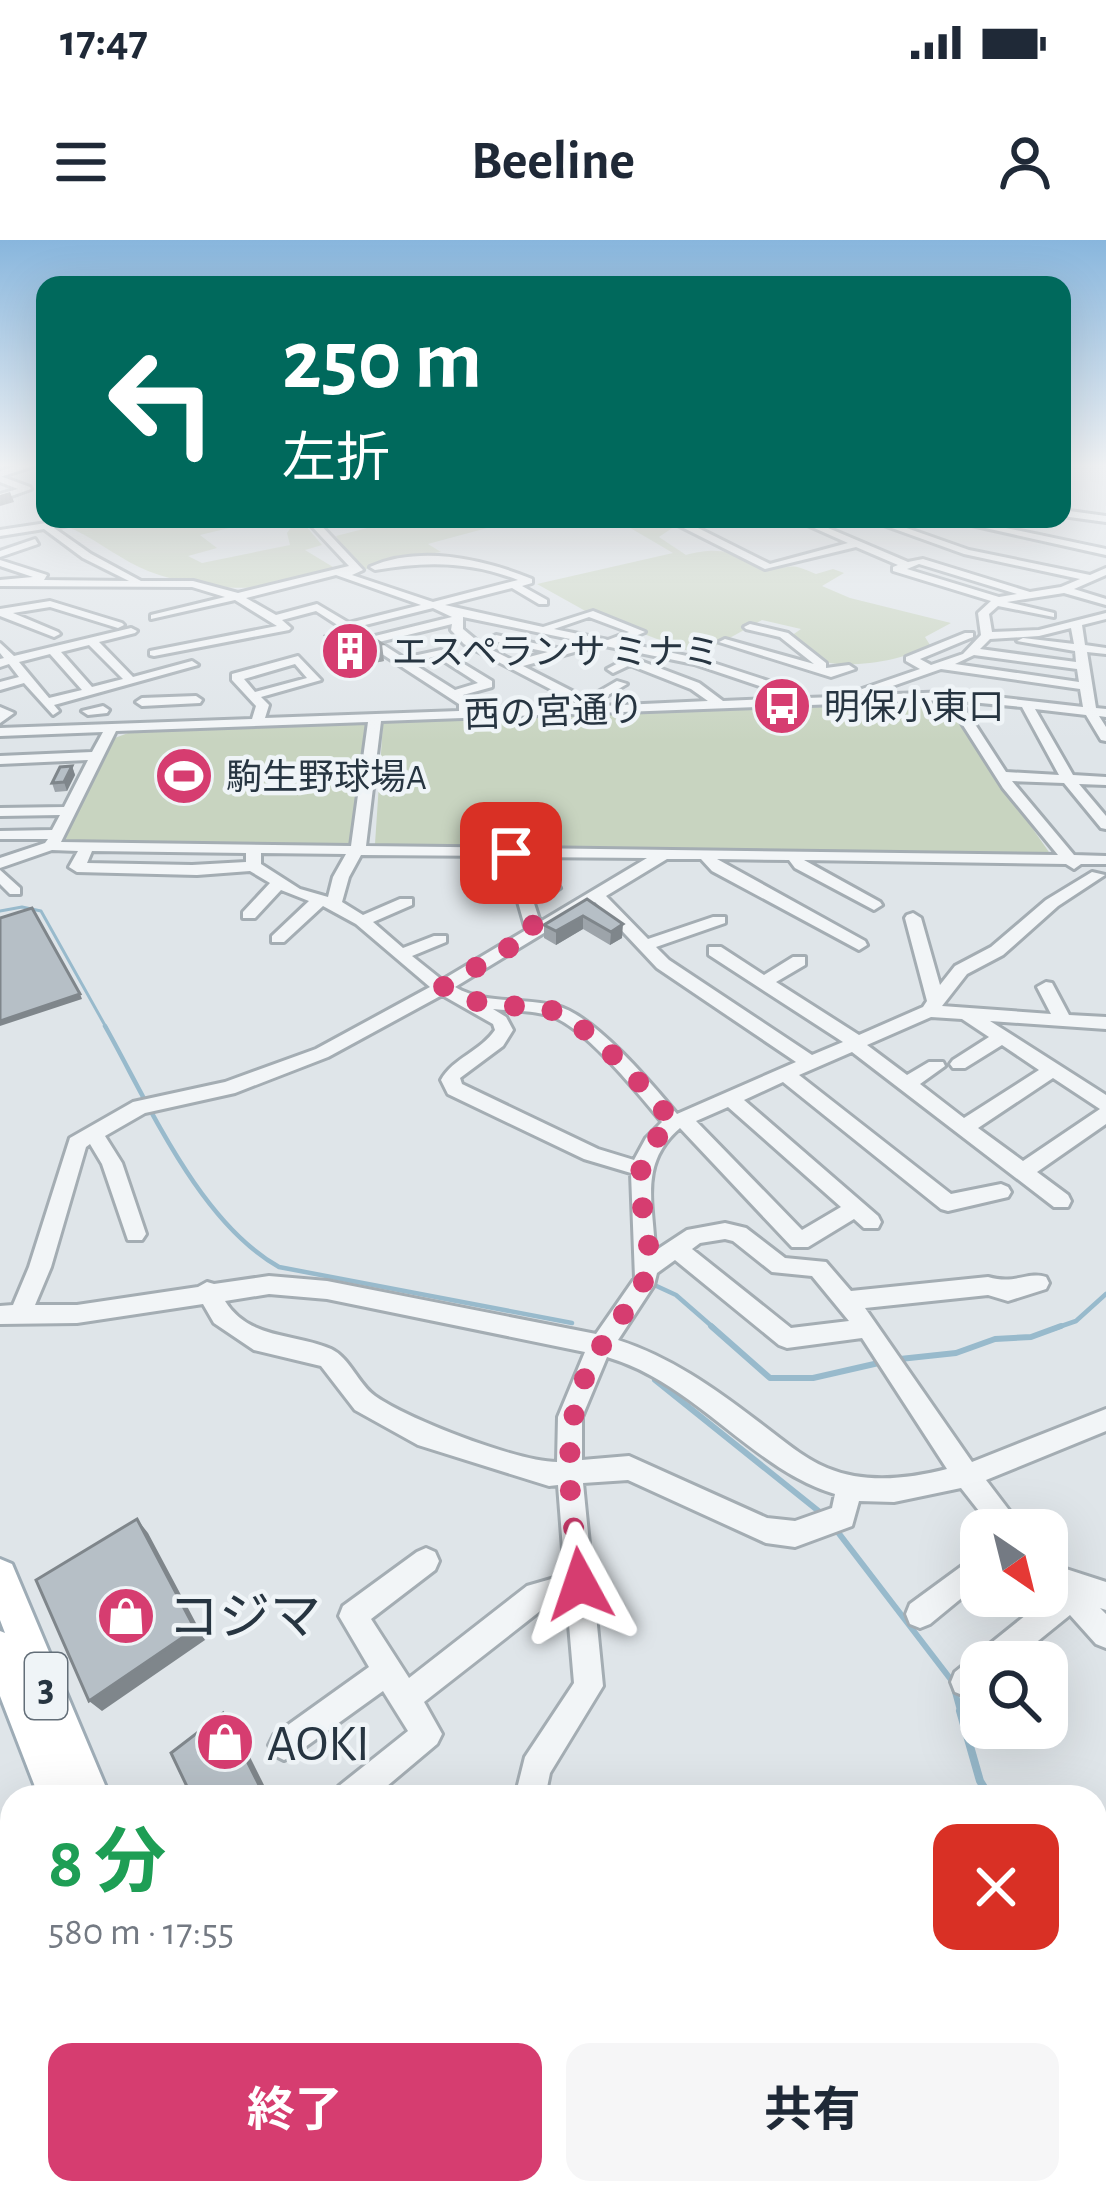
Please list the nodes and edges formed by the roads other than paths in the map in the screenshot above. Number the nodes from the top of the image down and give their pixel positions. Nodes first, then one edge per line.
1 (90, 558) edge
2 (347, 558) edge
3 (416, 558) edge
4 (421, 558) edge
5 (450, 558) edge
6 (455, 558) edge
7 (751, 558) edge
8 (805, 558) edge
9 (889, 558) edge
10 (1002, 558) edge
11 (1021, 558) edge
12 (0, 560) edge
13 (1016, 560) junction
14 (907, 565) junction
15 (376, 567) dead end
16 (1106, 572) edge
17 (340, 574) junction
18 (1090, 577) junction
19 (984, 582) junction
20 (1106, 582) edge
21 (131, 583) junction
22 (279, 585) junction
23 (514, 585) junction
24 (0, 586) edge
25 (16, 586) junction
26 (1063, 590) junction
27 (1038, 594) junction
28 (235, 596) junction
29 (997, 601) junction
30 (543, 602) dead end
31 (438, 605) junction
32 (37, 606) junction
33 (317, 607) junction
34 (1104, 609) edge
35 (179, 610) junction
36 (0, 612) edge
37 (531, 614) dead end
38 (1050, 615) dead end
39 (154, 616) dead end
40 (458, 616) junction
41 (491, 618) junction
42 (193, 619) dead end
43 (275, 620) junction
44 (1076, 622) junction
45 (349, 626) junction
46 (125, 627) junction
47 (750, 627) dead end
48 (543, 628) junction
49 (408, 631) junction
50 (54, 634) dead end
51 (247, 635) junction
52 (969, 635) dead end
53 (986, 636) junction
54 (92, 640) junction
55 (370, 640) junction
56 (608, 641) junction
57 (210, 642) junction
58 (725, 642) dead end
59 (430, 644) dead end
60 (0, 646) edge
61 (1081, 648) junction
62 (483, 649) junction
63 (52, 650) junction
64 (1106, 651) edge
65 (563, 652) junction
66 (974, 652) junction
67 (154, 653) junction
68 (256, 653) dead end
69 (216, 661) dead end
70 (6, 662) edge
71 (403, 662) junction
72 (192, 665) dead end
73 (513, 665) junction
74 (1083, 666) junction
75 (933, 668) junction
76 (613, 669) dead end
77 (849, 669) dead end
78 (172, 670) junction
79 (831, 673) junction
80 (27, 679) junction
81 (131, 681) junction
82 (621, 683) dead end
83 (0, 686) edge
84 (1085, 686) junction
85 (90, 692) junction
86 (455, 694) junction
87 (951, 696) junction
88 (977, 696) junction
89 (253, 697) junction
90 (860, 697) junction
91 (599, 702) junction
92 (805, 702) junction
93 (1025, 702) junction
94 (46, 703) junction
95 (142, 703) dead end
96 (722, 705) junction
97 (96, 711) dead end
98 (1090, 711) junction
99 (1106, 713) edge
100 (466, 714) junction
101 (375, 717) junction
102 (258, 722) junction
103 (200, 724) junction
104 (112, 727) junction
105 (91, 728) junction
106 (50, 730) junction
107 (0, 731) edge
108 (1106, 737) edge
109 (97, 756) junction
110 (0, 760) edge
111 (1003, 776) junction
112 (1067, 779) junction
113 (1106, 781) edge
114 (70, 811) junction
115 (0, 812) edge
116 (1106, 825) edge
117 (0, 835) edge
118 (54, 840) junction
119 (87, 847) junction
120 (201, 848) junction
121 (356, 851) junction
122 (511, 853) junction
123 (663, 855) junction
124 (706, 856) junction
125 (794, 857) junction
126 (254, 858) junction
127 (1067, 861) junction
128 (0, 862) edge
129 (197, 869) junction
130 (1103, 872) edge
131 (0, 875) edge
132 (517, 878) junction
133 (279, 883) junction
134 (356, 886) dead end
135 (552, 888) dead end
136 (15, 891) dead end
137 (188, 892) dead end
138 (597, 895) junction
139 (330, 901) junction
140 (406, 902) dead end
141 (874, 905) dead end
142 (249, 915) dead end
143 (913, 918) dead end
144 (718, 920) dead end
145 (362, 921) junction
146 (535, 932) junction
147 (278, 939) dead end
148 (440, 939) dead end
149 (647, 945) junction
150 (859, 945) dead end
151 (716, 950) dead end
152 (401, 956) junction
153 (799, 961) dead end
154 (736, 964) junction
155 (764, 982) junction
156 (696, 986) junction
157 (443, 987) junction
158 (1046, 987) dead end
159 (473, 1001) junction
160 (933, 1006) junction
161 (968, 1015) junction
162 (1064, 1021) junction
163 (1106, 1023) edge
164 (1002, 1037) junction
165 (855, 1043) junction
166 (810, 1063) junction
167 (959, 1064) dead end
168 (936, 1066) dead end
169 (1052, 1070) junction
170 (785, 1074) junction
171 (907, 1083) junction
172 (730, 1098) junction
173 (1106, 1104) edge
174 (1106, 1114) edge
175 (678, 1121) junction
176 (964, 1127) junction
177 (94, 1133) junction
178 (641, 1169) junction
179 (1023, 1172) junction
180 (1001, 1192) dead end
181 (1061, 1201) dead end
182 (135, 1234) dead end
183 (678, 1250) junction
184 (648, 1267) junction
185 (1038, 1283) dead end
186 (207, 1291) junction
187 (849, 1300) junction
188 (10, 1315) edge
189 (867, 1328) junction
190 (601, 1345) junction
191 (1106, 1420) edge
192 (568, 1470) junction
193 (967, 1473) junction
194 (849, 1487) junction
195 (995, 1509) edge
196 (426, 1561) dead end
197 (0, 1576) edge
198 (960, 1582) edge
199 (580, 1584) junction
200 (1068, 1585) edge
201 (1068, 1593) edge
202 (1106, 1596) edge
203 (920, 1614) dead end
204 (1028, 1617) edge
205 (1106, 1634) edge
206 (1008, 1641) edge
207 (0, 1648) edge
208 (388, 1670) junction
209 (405, 1699) junction
210 (284, 1745) dead end
211 (76, 1785) edge
212 (78, 1785) edge
213 (365, 1785) edge
214 (532, 1785) edge

1 - 21 street
2 - 17 street
3 - 15 street
4 - 5 street
6 - 23 street
7 - 8 street
9 - 14 street
10 - 13 street
11 - 13 street
12 - 25 street
13 - 18 street
14 - 19 street
14 - 29 street
16 - 18 street
17 - 22 street
17 - 31 street
18 - 20 street
18 - 26 street
19 - 26 street
19 - 27 street
21 - 25 street
21 - 28 street
21 - 35 street
22 - 28 street
22 - 33 street
23 - 30 street
23 - 31 street
24 - 25 street
25 - 32 street
26 - 27 street
26 - 34 street
27 - 29 street
27 - 34 street
28 - 35 street
28 - 43 street
29 - 38 street
29 - 53 street
31 - 40 street
31 - 45 street
32 - 36 street
32 - 46 street
33 - 43 street
33 - 45 street
34 - 44 street
35 - 39 street
35 - 42 street
36 - 50 street
37 - 41 street
40 - 41 street
40 - 49 street
40 - 62 street
41 - 48 street
43 - 51 street
44 - 53 street
44 - 61 street
45 - 55 street
46 - 54 street
46 - 67 street
47 - 79 street
48 - 56 street
48 - 56 street
49 - 55 street
49 - 59 street
51 - 57 street
51 - 68 street
52 - 75 street
53 - 61 street
53 - 66 street
54 - 63 street
54 - 81 street
55 - 71 street
56 - 65 street
56 - 92 street
57 - 67 street
57 - 69 street
58 - 79 street
60 - 70 street
61 - 64 street
61 - 74 street
62 - 65 street
62 - 73 street
63 - 70 street
63 - 85 street
65 - 73 street
66 - 74 street
66 - 75 street
67 - 78 street
70 - 80 street
71 - 86 street
71 - 86 street
72 - 78 street
73 - 91 street
74 - 84 street
75 - 84 street
75 - 88 street
75 - 90 street
76 - 96 street
77 - 79 street
78 - 81 street
79 - 90 street
80 - 83 street
80 - 94 street
81 - 85 street
82 - 91 street
84 - 98 street
85 - 94 street
86 - 100 street
87 - 88 street, 西の宮通り
87 - 90 street, 西の宮通り
87 - 111 street
88 - 93 street, 西の宮通り
89 - 89 street
89 - 102 street
90 - 92 street, 西の宮通り
91 - 96 street, 西の宮通り
91 - 100 street, 西の宮通り
92 - 96 street, 西の宮通り
93 - 98 street, 西の宮通り
93 - 112 street
94 - 106 street
95 - 103 street
97 - 105 street
98 - 99 street, 西の宮通り
98 - 108 street
100 - 101 street, 西の宮通り
101 - 102 street, 西の宮通り
101 - 121 street
102 - 103 street, 西の宮通り
103 - 104 street, 西の宮通り
104 - 105 street, 西の宮通り
104 - 109 street
105 - 106 street, 西の宮通り
106 - 107 street, 西の宮通り
109 - 110 street
109 - 114 street
111 - 112 street
111 - 127 street
112 - 113 street
112 - 116 street
114 - 115 street
114 - 118 street
117 - 118 street
118 - 119 street
118 - 128 street
119 - 120 street
119 - 129 street
120 - 126 street
120 - 129 street
121 - 122 street
121 - 126 street
121 - 139 street
122 - 123 street
122 - 132 street
123 - 124 street
123 - 138 street
124 - 125 street
124 - 150 street
125 - 127 street
125 - 141 street
126 - 129 street
126 - 133 street
127 - 130 street
129 - 137 street
130 - 160 street
131 - 136 street
132 - 135 street
132 - 146 street
133 - 139 street
133 - 142 street
134 - 139 street
138 - 146 street
138 - 149 street
139 - 145 street
139 - 147 street
140 - 145 street
143 - 160 street
144 - 149 street
145 - 152 street
146 - 157 street
148 - 152 street
149 - 156 street
151 - 154 street
152 - 157 street
153 - 155 street
154 - 155 street
154 - 156 street
155 - 165 street
156 - 166 street
157 - 159 street
157 - 177 street
158 - 162 street
159 - 175 street
159 - 178 street
160 - 161 street
160 - 165 street
161 - 162 street
161 - 164 street
162 - 163 street
164 - 167 street
164 - 169 street
165 - 166 street
165 - 171 street
166 - 170 street
168 - 171 street
169 - 173 street
169 - 176 street
170 - 172 street
170 - 180 street
171 - 176 street
172 - 175 street
172 - 175 street
174 - 179 street
175 - 178 street
176 - 179 street
177 - 182 street
177 - 188 street
178 - 184 street
179 - 181 street
183 - 184 street
183 - 187 street
183 - 189 street
184 - 190 street
185 - 187 street
186 - 188 street
186 - 190 street
186 - 192 street
187 - 189 street
189 - 193 street
190 - 192 street
190 - 194 street
191 - 193 street
192 - 194 street
192 - 199 street
193 - 194 street
193 - 195 street
196 - 208 street
197 - 212 main road, 3
198 - 203 street
199 - 209 street
199 - 214 street
200 - 202 street
201 - 205 street
204 - 206 street
207 - 211 main road, 3
208 - 209 street
208 - 210 street
209 - 213 street

